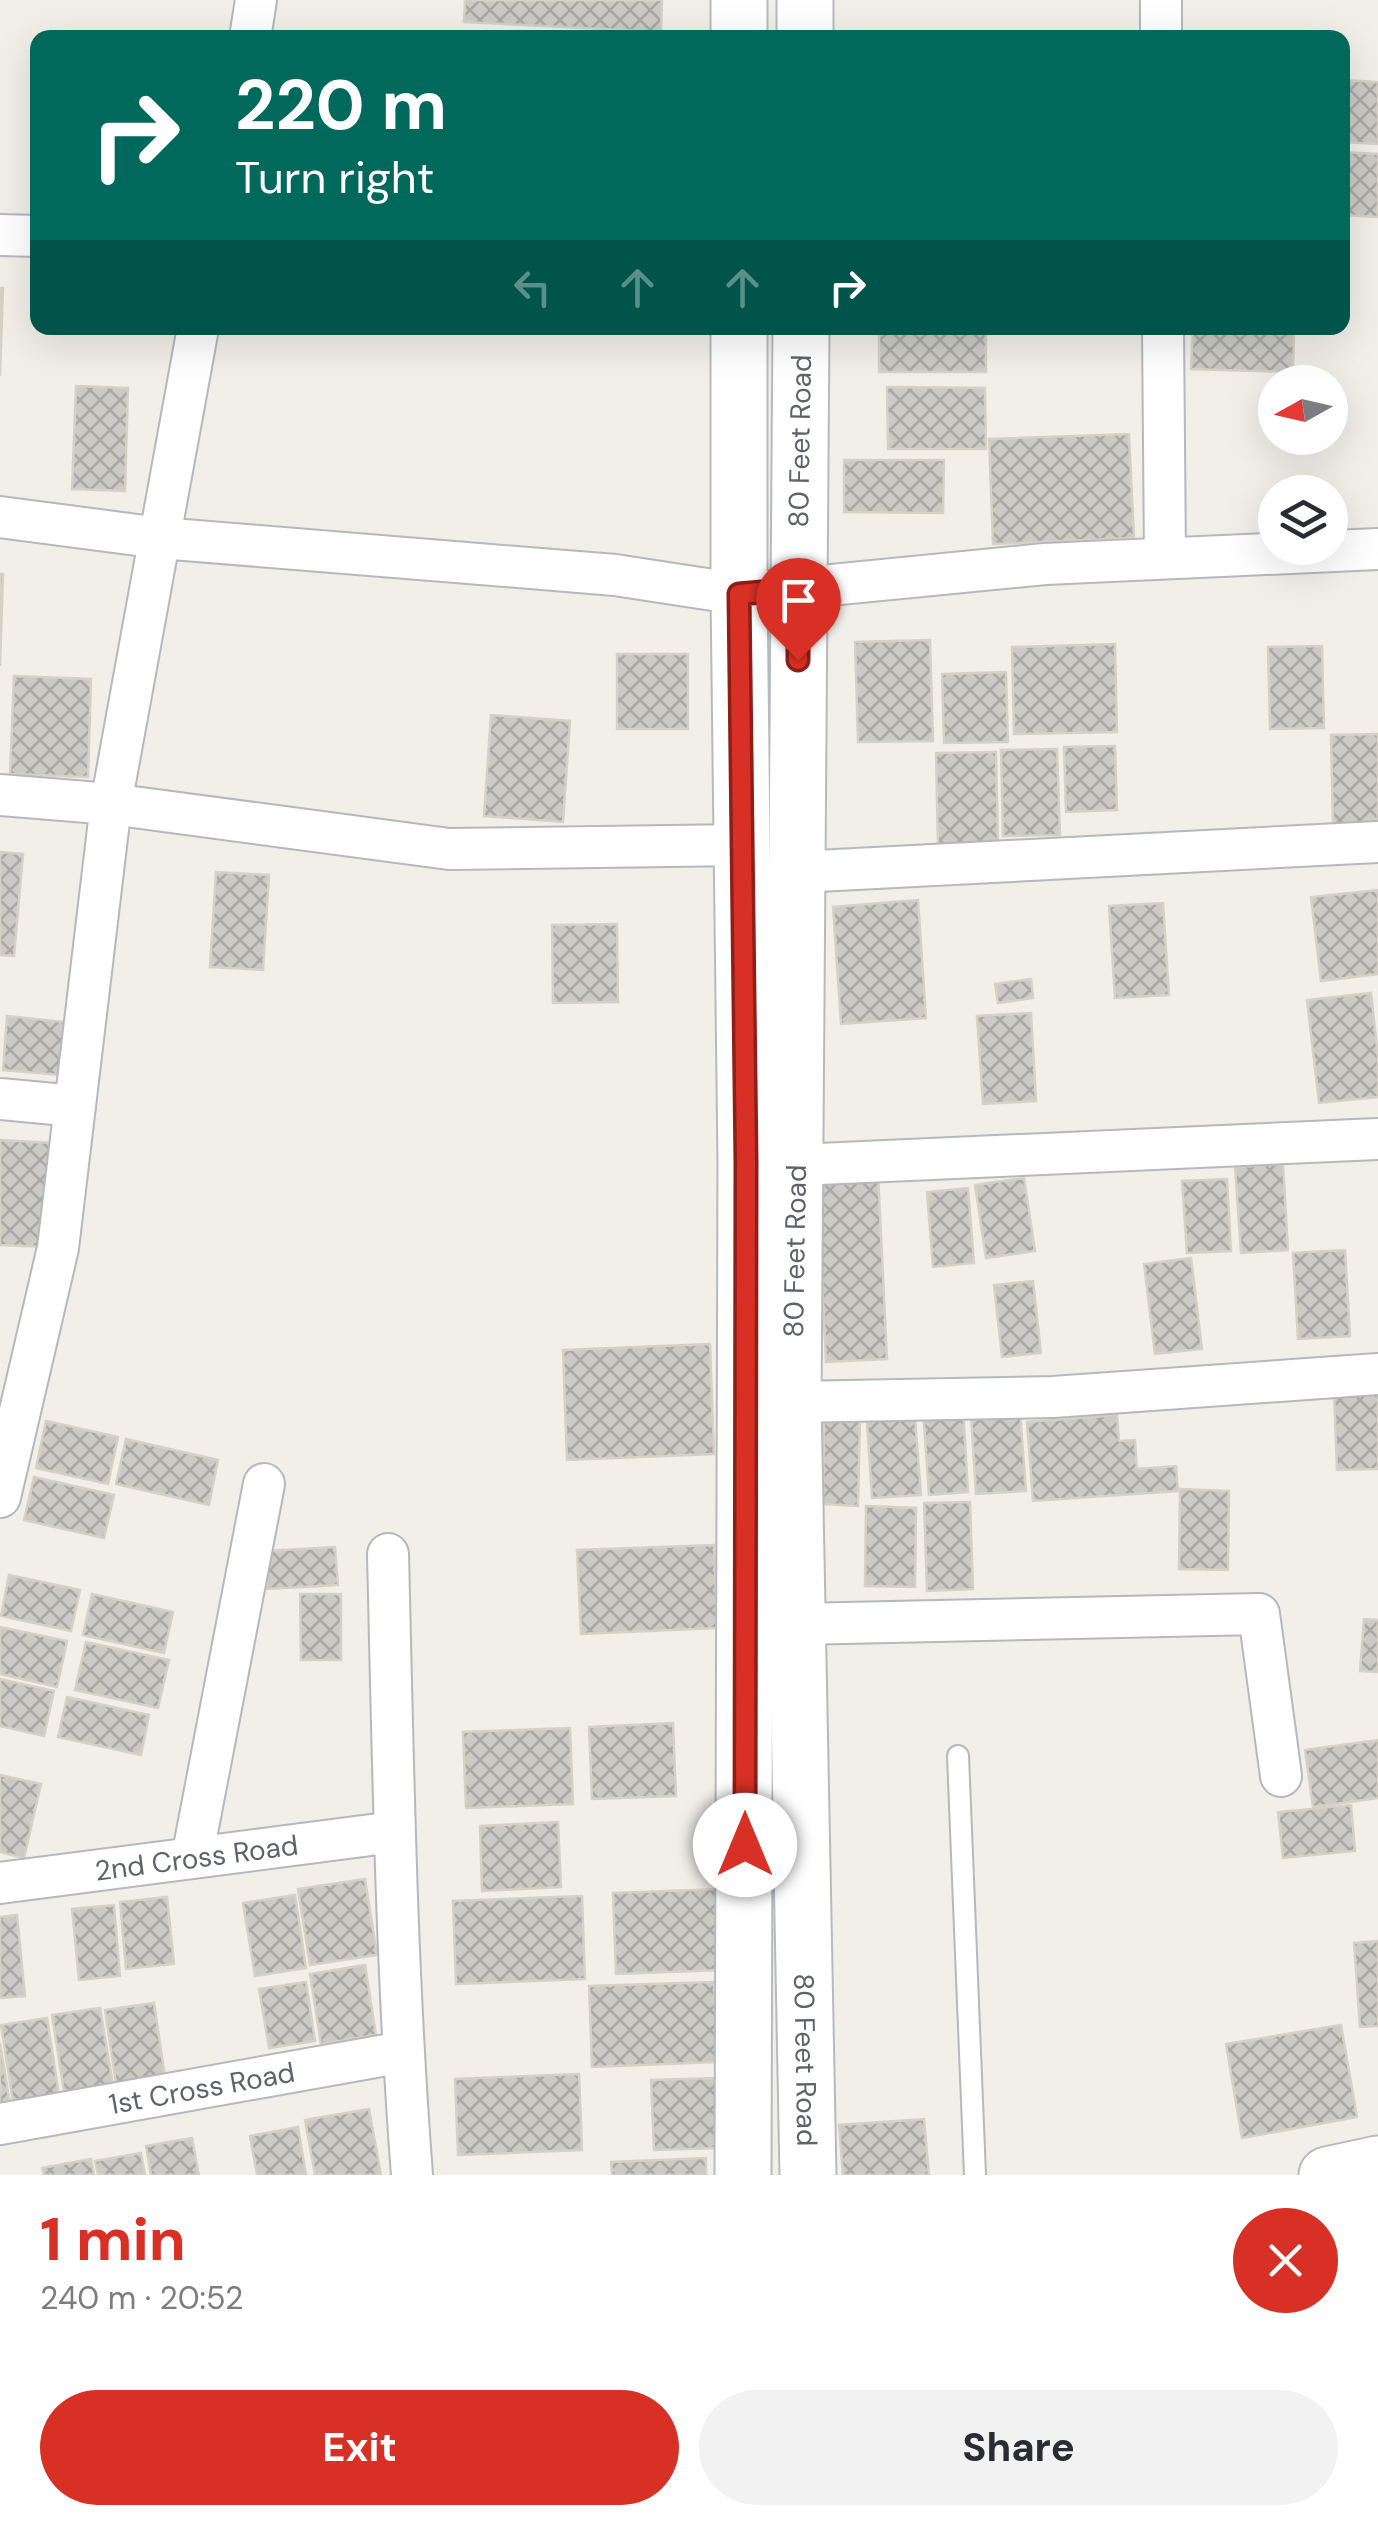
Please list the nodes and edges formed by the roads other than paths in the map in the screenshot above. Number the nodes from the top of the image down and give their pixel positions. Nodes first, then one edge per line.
1 (256, 0) edge
2 (740, 0) edge
3 (805, 0) edge
4 (1161, 0) edge
5 (251, 30) edge
6 (740, 30) edge
7 (805, 30) edge
8 (1161, 30) edge
9 (0, 235) edge
10 (30, 236) edge
11 (197, 335) edge
12 (739, 335) edge
13 (801, 335) edge
14 (1163, 335) edge
15 (0, 517) edge
16 (160, 538) junction
17 (1378, 548) edge
18 (1165, 558) junction
19 (798, 589) junction
20 (739, 594) junction
21 (0, 795) edge
22 (110, 804) junction
23 (1378, 842) edge
24 (742, 845) junction
25 (798, 872) junction
26 (0, 1099) edge
27 (75, 1106) junction
28 (1378, 1139) edge
29 (797, 1165) junction
30 (1378, 1374) edge
31 (11, 1401) edge
32 (793, 1402) junction
33 (264, 1484) dead end
34 (0, 1497) edge
35 (388, 1554) dead end
36 (798, 1624) junction
37 (958, 1756) dead end
38 (1281, 1776) dead end
39 (394, 1832) junction
40 (192, 1858) junction
41 (0, 1883) edge
42 (402, 2052) junction
43 (0, 2124) edge
44 (1378, 2164) edge
45 (412, 2175) edge
46 (743, 2175) edge
47 (808, 2175) edge
48 (975, 2175) edge
49 (1326, 2175) edge

1 - 5 street
2 - 6 main road
3 - 7 main road
4 - 8 street
9 - 10 street
11 - 16 street
12 - 20 main road, 80 Feet Road
13 - 19 main road, 80 Feet Road
14 - 18 street
15 - 16 street
16 - 20 street
16 - 22 street
17 - 18 street
18 - 19 street
19 - 20 street
19 - 25 main road, 80 Feet Road
20 - 24 main road, 80 Feet Road
21 - 22 street
22 - 24 street
22 - 27 street
23 - 25 street
24 - 46 main road, 80 Feet Road
25 - 29 main road, 80 Feet Road
26 - 27 street
27 - 31 street
28 - 29 street
29 - 32 main road, 80 Feet Road
30 - 32 street
31 - 34 street
32 - 36 main road, 80 Feet Road
33 - 40 street
35 - 39 street
36 - 38 street
36 - 47 main road, 80 Feet Road
37 - 48 lane
39 - 40 street, 2nd Cross Road
39 - 42 street
40 - 41 street, 2nd Cross Road
42 - 43 street, 1st Cross Road
42 - 45 street
44 - 49 main road

